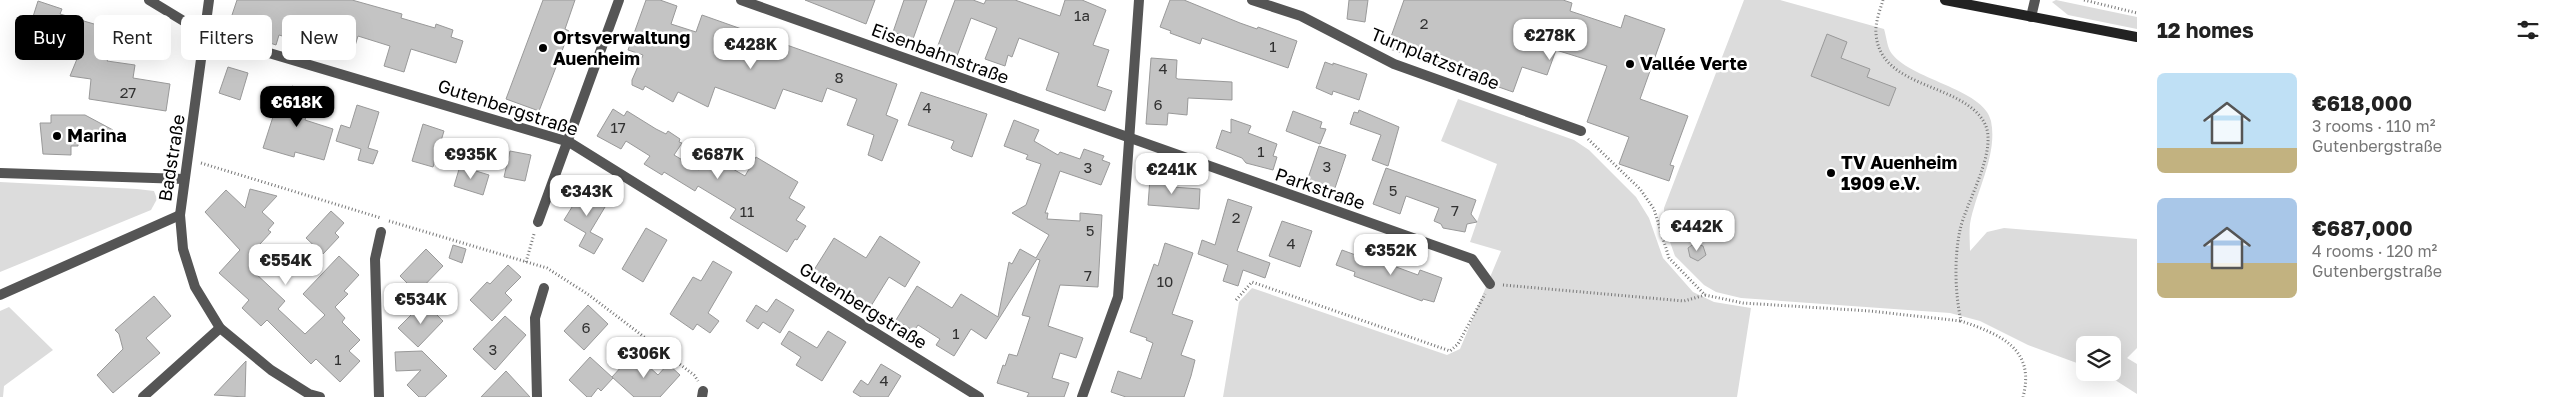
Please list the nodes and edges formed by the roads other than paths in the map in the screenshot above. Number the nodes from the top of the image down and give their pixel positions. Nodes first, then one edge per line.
1 (149, 0) edge
2 (209, 0) edge
3 (619, 0) edge
4 (741, 0) edge
5 (1139, 0) edge
6 (1252, 0) edge
7 (1945, 0) edge
8 (2035, 0) edge
9 (207, 15) edge
10 (2031, 16) junction
11 (181, 19) edge
12 (2137, 37) edge
13 (272, 54) edge
14 (201, 60) edge
15 (1581, 131) road end
16 (1129, 138) junction
17 (569, 142) junction
18 (0, 173) edge
19 (184, 179) junction
20 (180, 215) junction
21 (538, 222) road end
22 (381, 232) dead end
23 (1490, 284) road end
24 (544, 288) dead end
25 (0, 295) edge
26 (220, 328) junction
27 (309, 395) edge
28 (143, 397) edge
29 (320, 397) edge
30 (378, 397) edge
31 (537, 397) edge
32 (979, 397) edge
33 (1082, 397) edge

1 - 11 street, Gutenbergstraße
2 - 9 street, Badstraße
3 - 17 street
4 - 16 street, Eisenbahnstraße
5 - 16 street
6 - 15 street, Turnplatzstraße
7 - 10 street
8 - 10 street
10 - 12 street
13 - 17 street, Gutenbergstraße
14 - 19 street, Badstraße
16 - 23 street, Parkstraße
16 - 33 street
17 - 21 street
17 - 32 street, Gutenbergstraße
18 - 19 street
19 - 20 street, Badstraße
20 - 25 street, Badstraße
20 - 26 street
22 - 30 street
24 - 31 street
26 - 27 street
26 - 28 street
27 - 29 street

